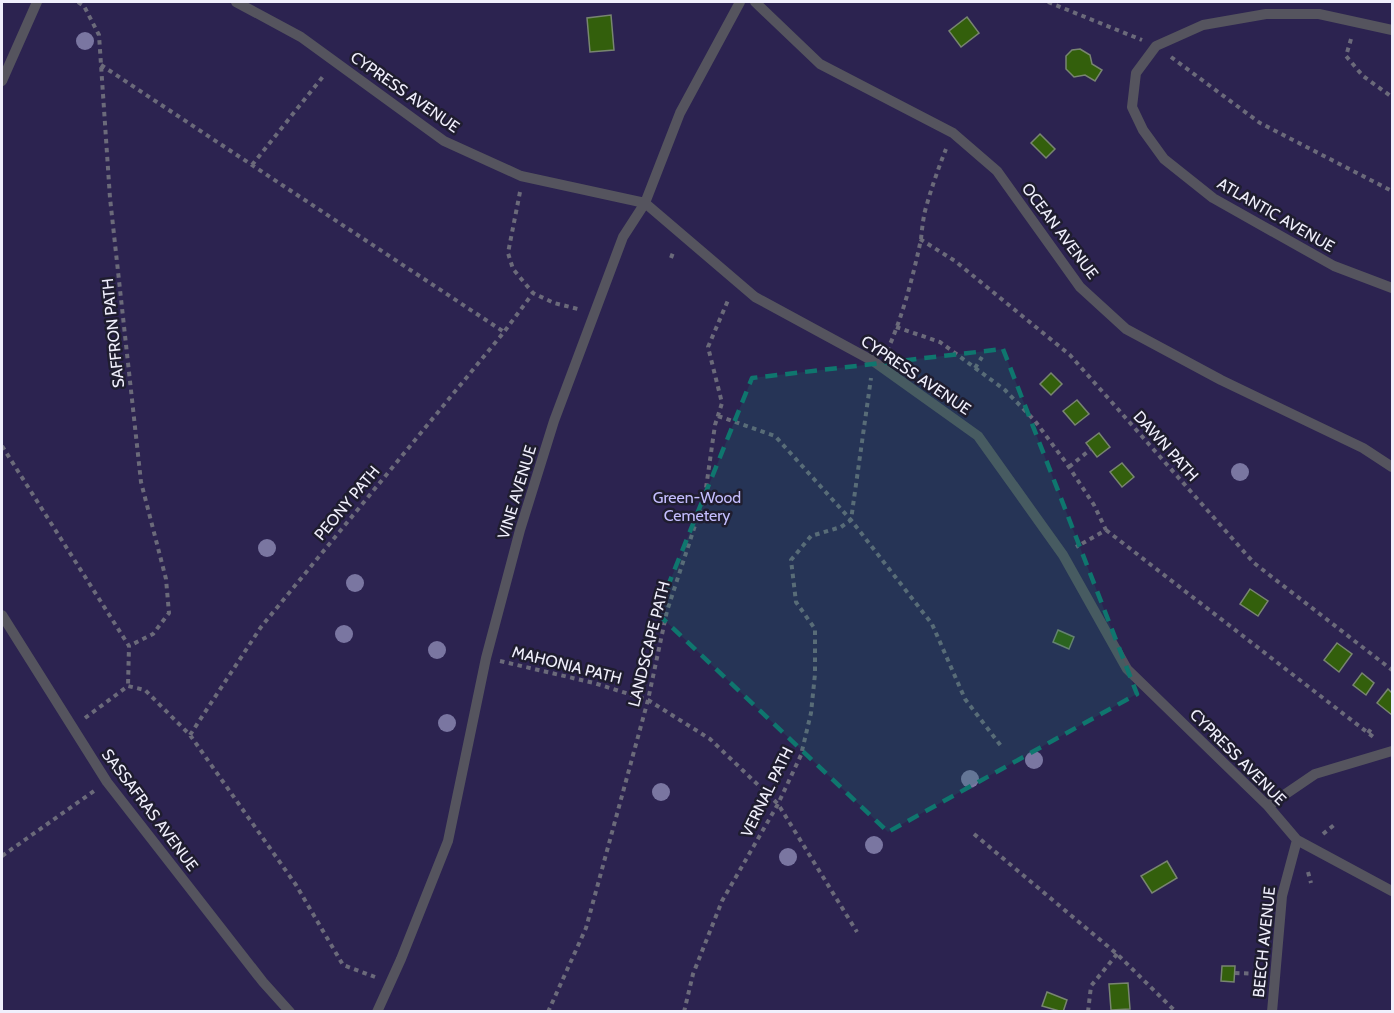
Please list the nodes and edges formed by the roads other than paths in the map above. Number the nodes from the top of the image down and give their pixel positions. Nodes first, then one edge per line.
1 (37, 2) edge
2 (236, 2) edge
3 (740, 2) edge
4 (755, 2) edge
5 (1392, 30) edge
6 (2, 81) edge
7 (645, 203) junction
8 (1392, 288) edge
9 (1392, 467) edge
10 (2, 615) edge
11 (1391, 751) edge
12 (1268, 806) junction
13 (1297, 840) junction
14 (1392, 891) edge
15 (290, 1011) edge
16 (377, 1011) edge
17 (1272, 1011) edge

1 - 6 lane
2 - 7 lane, CYPRESS AVENUE
3 - 7 lane, VINE AVENUE
4 - 9 lane, OCEAN AVENUE
5 - 8 lane, ATLANTIC AVENUE
7 - 12 lane, CYPRESS AVENUE
7 - 16 lane, VINE AVENUE
10 - 15 lane, SASSAFRAS AVENUE
11 - 12 lane
12 - 13 lane, CYPRESS AVENUE
13 - 14 lane, CYPRESS AVENUE
13 - 17 lane, BEECH AVENUE

